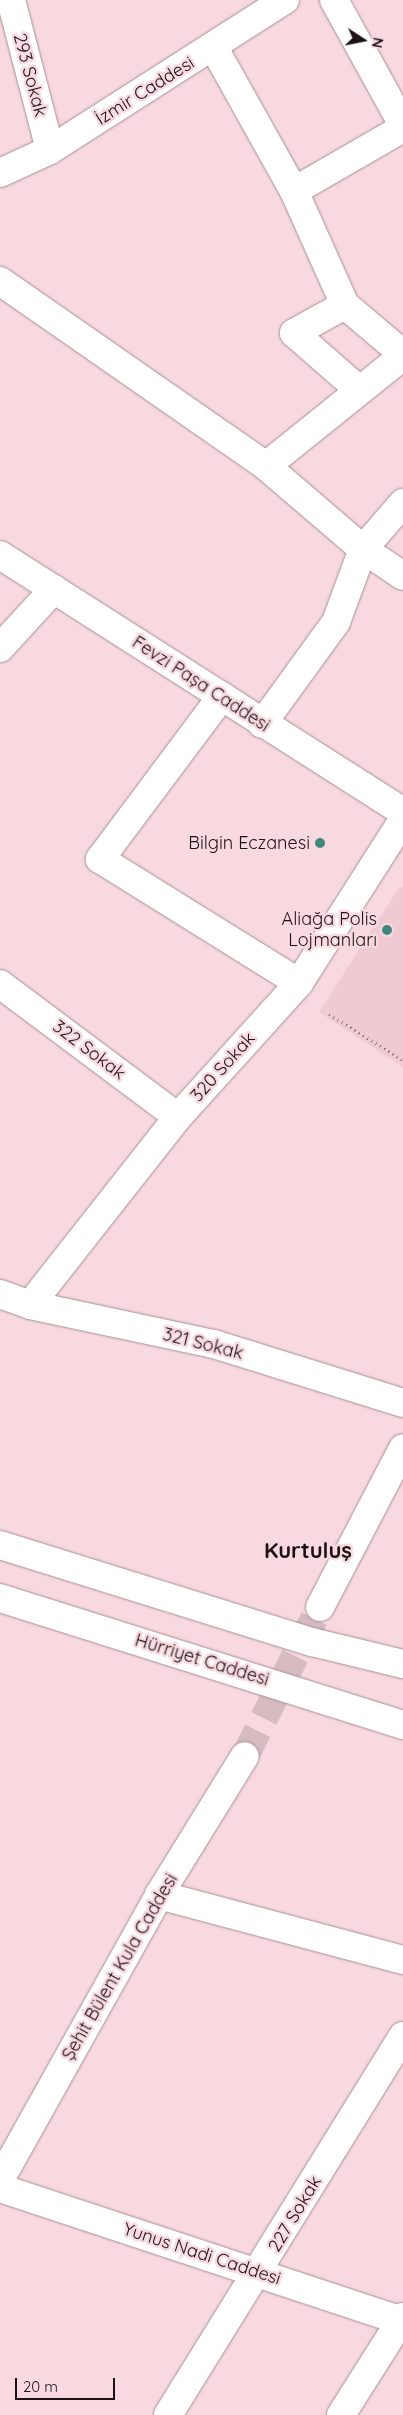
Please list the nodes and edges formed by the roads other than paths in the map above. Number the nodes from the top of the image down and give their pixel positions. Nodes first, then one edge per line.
1 (11, 0) edge
2 (285, 0) edge
3 (334, 0) edge
4 (214, 48) junction
5 (403, 126) edge
6 (50, 150) junction
7 (0, 173) edge
8 (294, 191) junction
9 (0, 281) edge
10 (345, 305) junction
11 (403, 355) edge
12 (358, 389) junction
13 (266, 466) junction
14 (403, 503) edge
15 (363, 549) junction
16 (0, 555) edge
17 (403, 576) edge
18 (54, 588) junction
19 (0, 648) edge
20 (222, 696) junction
21 (262, 724) junction
22 (403, 812) edge
23 (403, 820) edge
24 (299, 983) junction
25 (0, 984) edge
26 (178, 1117) junction
27 (0, 1294) edge
28 (30, 1305) junction
29 (403, 1403) edge
30 (403, 1448) edge
31 (0, 1546) edge
32 (0, 1598) edge
33 (320, 1607) tunnel mouth
34 (403, 1664) edge
35 (403, 1725) edge
36 (245, 1756) tunnel mouth
37 (158, 1895) junction
38 (403, 1960) edge
39 (403, 2036) edge
40 (0, 2180) edge
41 (0, 2188) edge
42 (259, 2272) junction
43 (402, 2319) edge
44 (168, 2415) edge
45 (341, 2415) edge

1 - 6 main road, 293 Sokak
2 - 4 main road, İzmir Caddesi
3 - 5 main road
4 - 6 main road, İzmir Caddesi
4 - 8 main road
5 - 8 main road
6 - 7 main road, İzmir Caddesi
8 - 10 main road
9 - 13 main road
10 - 11 main road
10 - 12 main road
11 - 12 main road
12 - 13 main road
13 - 15 main road
14 - 15 main road
15 - 17 main road
15 - 21 main road
16 - 18 main road, Fevzi Paşa Caddesi
18 - 19 main road
18 - 20 main road, Fevzi Paşa Caddesi
20 - 21 main road, Fevzi Paşa Caddesi
20 - 24 main road
21 - 22 main road, Fevzi Paşa Caddesi
23 - 24 main road, 320 Sokak
24 - 26 main road, 320 Sokak
25 - 26 main road, 322 Sokak
26 - 28 main road, 320 Sokak
27 - 28 main road, 321 Sokak
28 - 29 main road, 321 Sokak
30 - 33 main road
31 - 34 main road
32 - 35 main road, Hürriyet Caddesi
36 - 37 main road, Şehit Bülent Kula Caddesi
37 - 38 main road
37 - 40 main road, Şehit Bülent Kula Caddesi
39 - 42 main road, 227 Sokak
41 - 42 main road, Yunus Nadi Caddesi
42 - 43 main road, Yunus Nadi Caddesi
42 - 44 main road, 227 Sokak
43 - 45 main road

